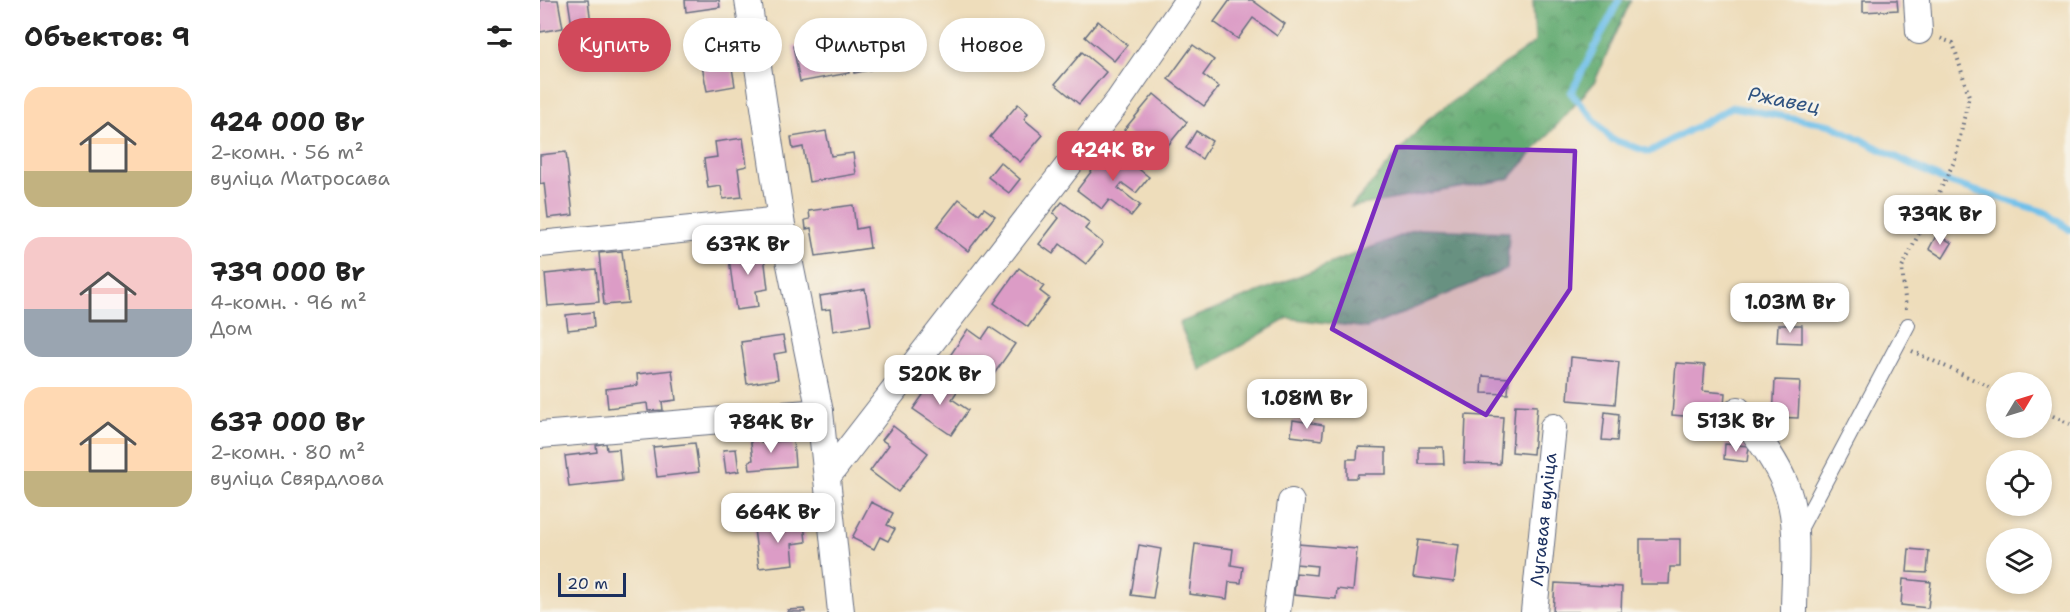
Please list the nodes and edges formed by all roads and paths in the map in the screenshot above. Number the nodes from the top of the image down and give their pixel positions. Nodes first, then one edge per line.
1 (748, 0) edge
2 (1188, 0) edge
3 (1917, 0) edge
4 (1919, 31) joint
5 (781, 220) junction
6 (540, 244) edge
7 (1908, 325) joint
8 (1898, 344) junction
9 (1986, 385) edge
10 (1738, 410) dead end
11 (820, 412) junction
12 (2052, 416) edge
13 (2070, 424) edge
14 (1553, 427) dead end
15 (540, 435) edge
16 (827, 477) junction
17 (1291, 502) dead end
18 (1794, 540) junction
19 (841, 612) edge
20 (1277, 612) edge
21 (1534, 612) edge
22 (1794, 612) edge

1 - 5 street
2 - 16 street
3 - 4 street
4 - 7 path
5 - 6 street
5 - 11 street
7 - 8 lane
8 - 9 path
8 - 18 lane
10 - 18 street
11 - 15 street
11 - 16 street
12 - 13 path
14 - 21 street, Лугавая вуліца
16 - 19 street
17 - 20 street
18 - 22 street

